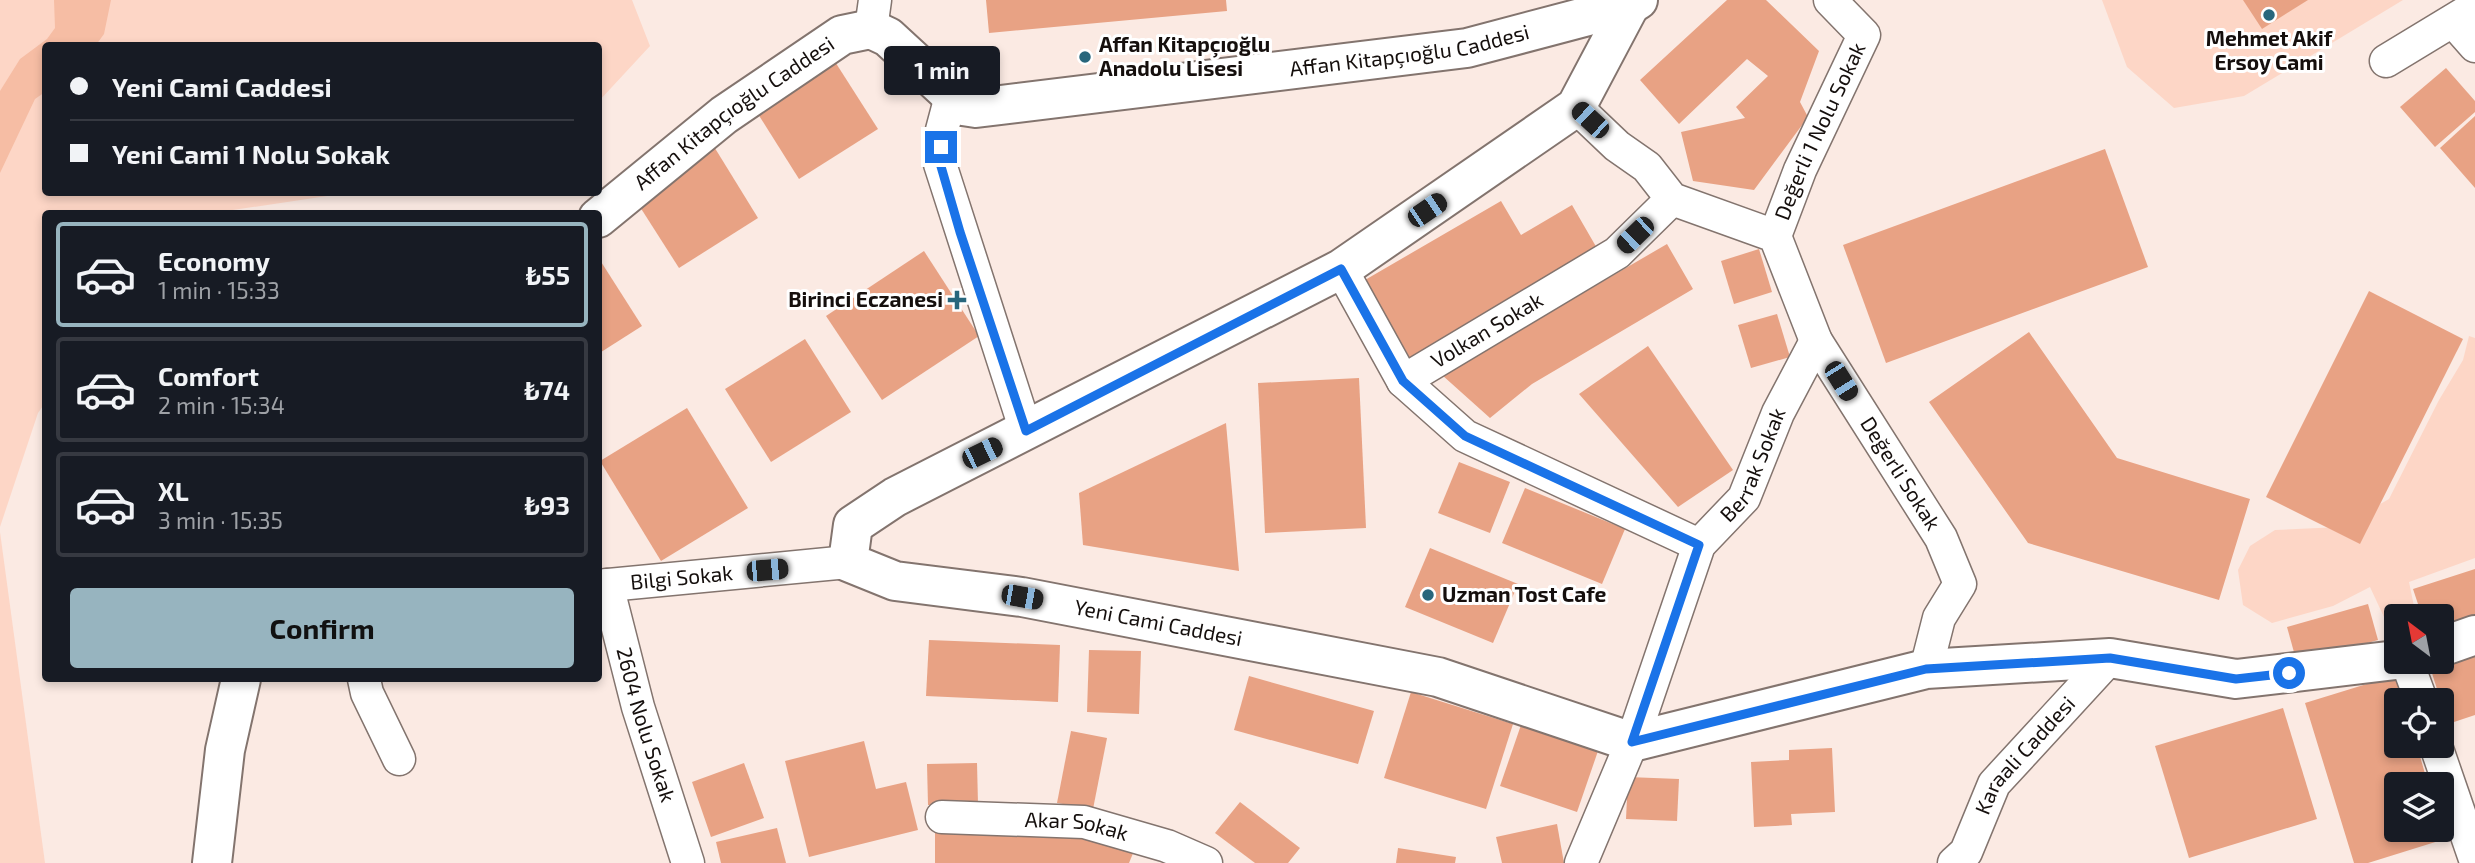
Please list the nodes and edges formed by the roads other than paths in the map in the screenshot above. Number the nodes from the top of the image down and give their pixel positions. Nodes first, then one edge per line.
1 (1830, 0) edge
2 (1634, 2) edge
3 (2464, 14) edge
4 (873, 15) edge
5 (2475, 46) edge
6 (2386, 61) dead end
7 (951, 96) junction
8 (1576, 107) junction
9 (1672, 199) junction
10 (602, 215) edge
11 (1774, 236) junction
12 (1341, 269) junction
13 (1816, 341) junction
14 (1403, 381) junction
15 (1026, 431) junction
16 (1699, 545) junction
17 (848, 562) junction
18 (603, 586) edge
19 (2475, 635) edge
20 (2454, 642) edge
21 (2110, 658) junction
22 (2384, 661) edge
23 (1926, 669) junction
24 (239, 682) edge
25 (365, 682) edge
26 (1632, 742) junction
27 (2440, 758) edge
28 (398, 759) dead end
29 (942, 817) dead end
30 (1964, 859) edge
31 (2475, 859) edge
32 (212, 863) edge
33 (688, 863) edge
34 (1206, 863) edge
35 (1581, 863) edge

1 - 11 street, Değerli 1 Nolu Sokak
2 - 7 street, Affan Kitapçıoğlu Caddesi
2 - 8 street
3 - 5 street
3 - 6 street
4 - 7 street, Affan Kitapçıoğlu Caddesi
4 - 10 street, Affan Kitapçıoğlu Caddesi
7 - 15 street
8 - 9 street
8 - 12 street
9 - 11 street
9 - 14 street, Volkan Sokak
11 - 13 street, Değerli Sokak
12 - 14 street
12 - 15 street
13 - 16 street, Berrak Sokak
13 - 23 street, Değerli Sokak
14 - 16 street, Volkan Sokak
15 - 17 street
16 - 26 street, Berrak Sokak
17 - 18 street, Bilgi Sokak
17 - 26 street, Yeni Cami Caddesi
18 - 33 street, 2604 Nolu Sokak
19 - 20 street
21 - 22 street
21 - 23 street
21 - 30 street, Karaali Caddesi
23 - 26 street
24 - 32 street
25 - 28 street
26 - 35 street, Berrak Sokak
27 - 31 street
29 - 34 street, Akar Sokak

